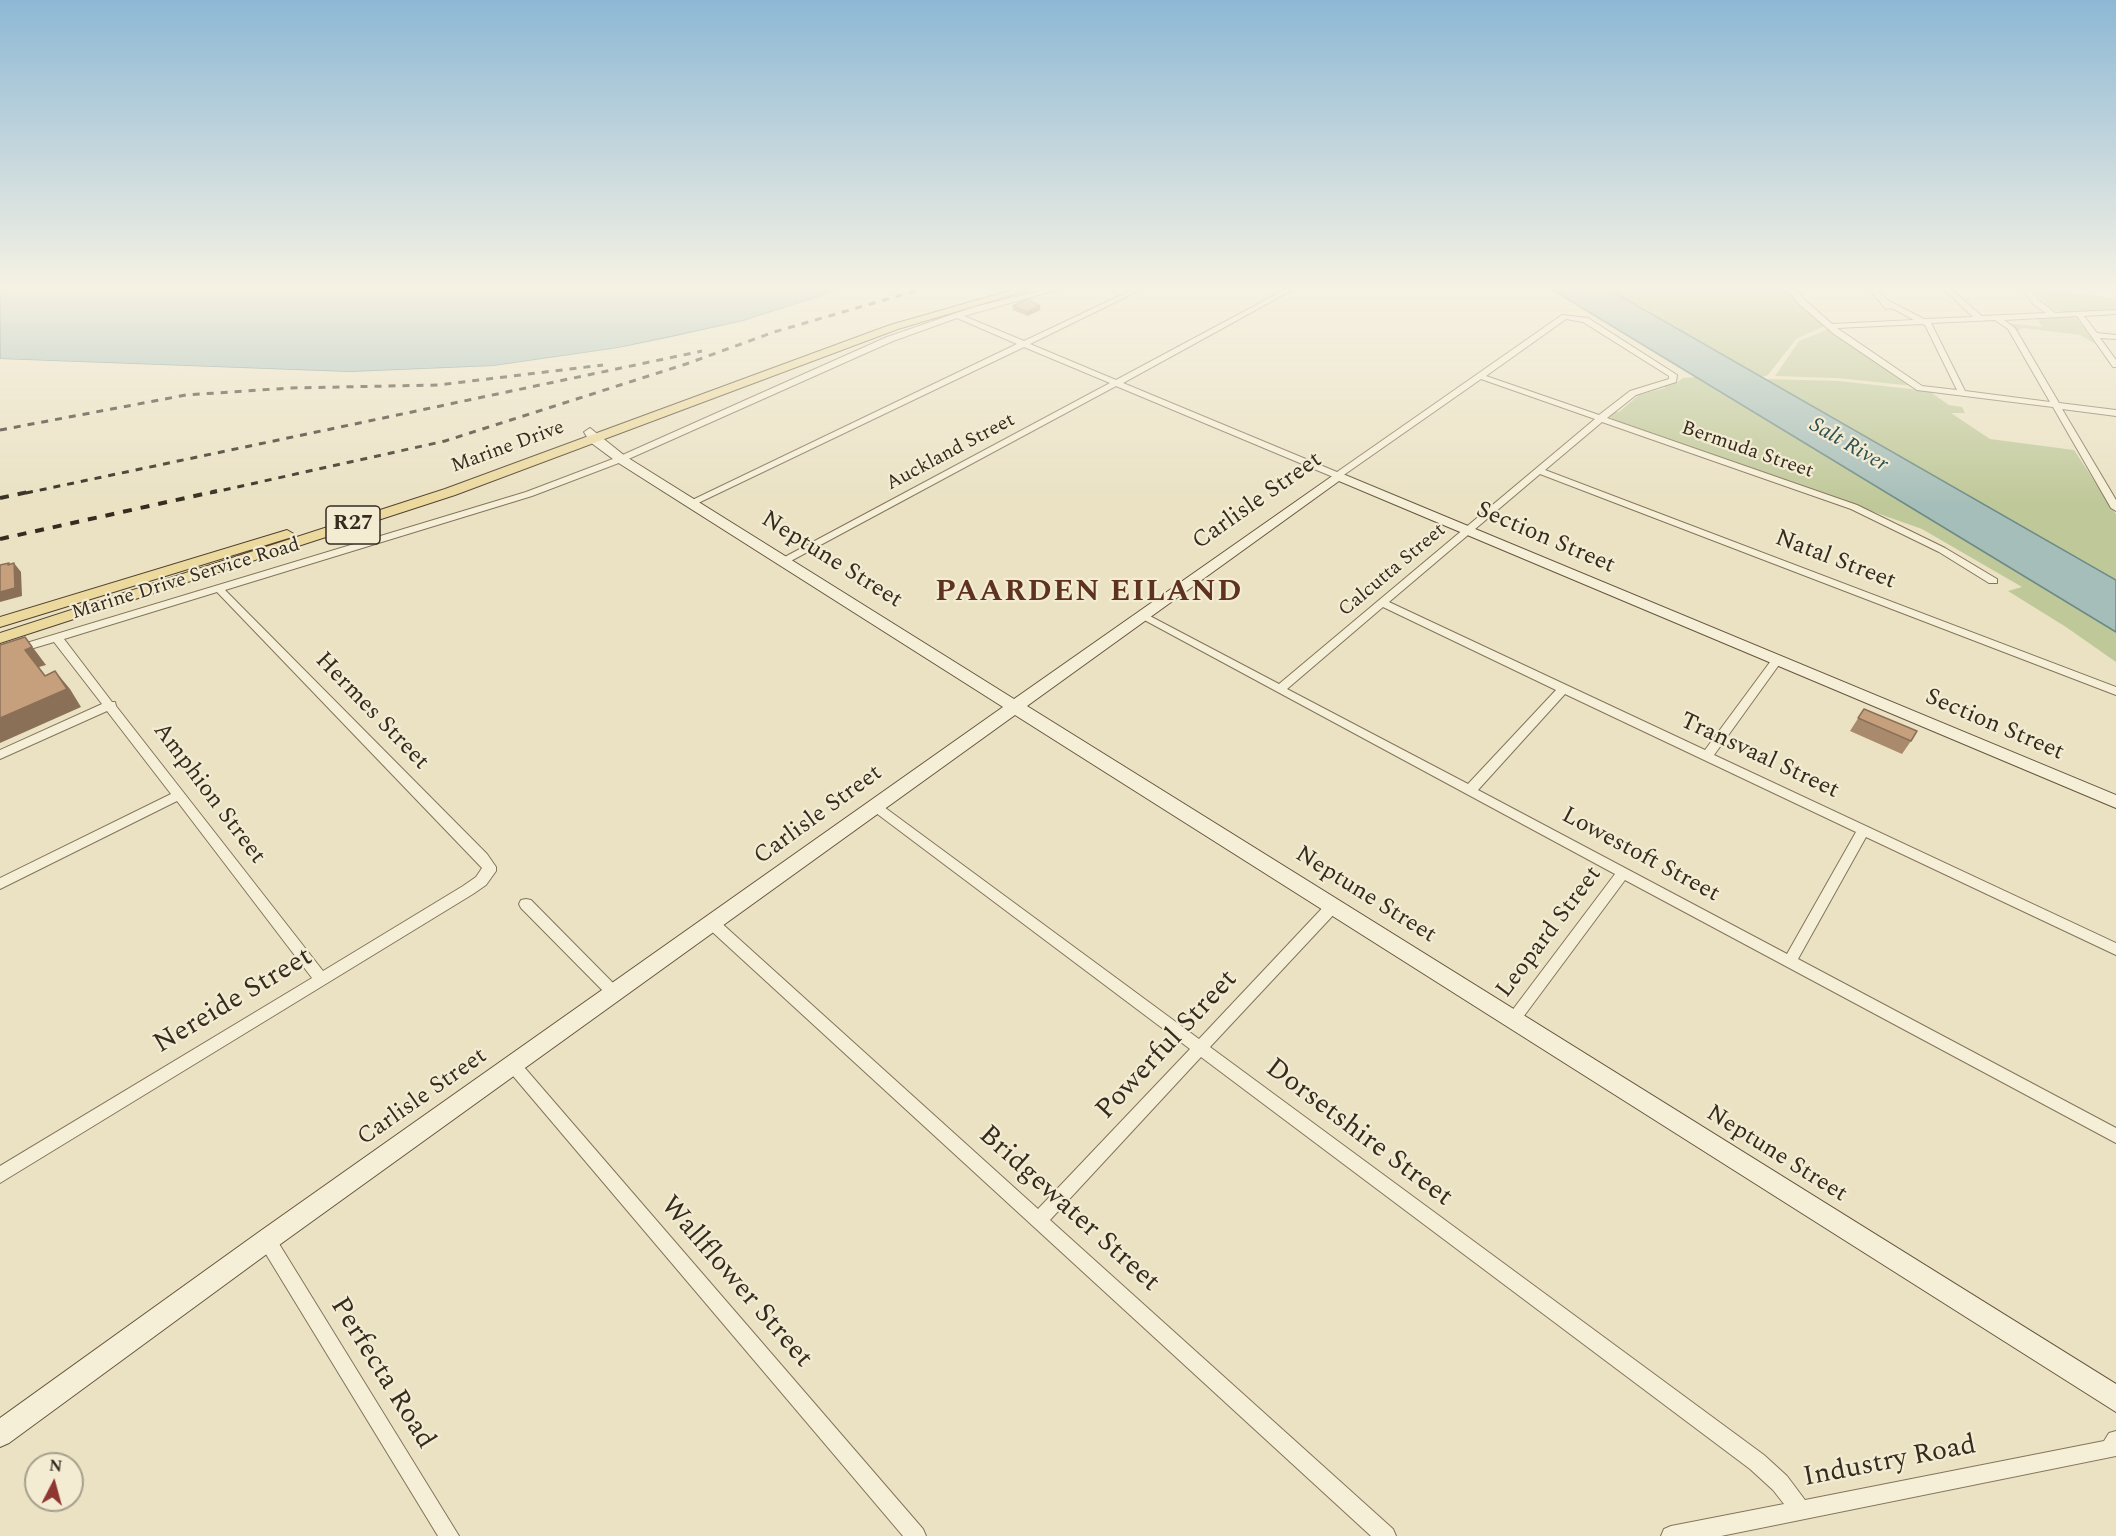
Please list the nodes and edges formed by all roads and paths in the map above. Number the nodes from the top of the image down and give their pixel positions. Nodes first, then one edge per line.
1 (784, 361) edge
2 (800, 361) edge
3 (841, 361) edge
4 (988, 361) edge
5 (1064, 361) edge
6 (1156, 361) edge
7 (1501, 361) edge
8 (1651, 361) edge
9 (1880, 361) edge
10 (1946, 361) edge
11 (2030, 361) edge
12 (1479, 376) junction
13 (1674, 378) joint
14 (1116, 382) junction
15 (1962, 393) junction
16 (2056, 405) junction
17 (2116, 413) edge
18 (1600, 419) junction
19 (592, 435) junction
20 (621, 459) junction
21 (1539, 471) junction
22 (1338, 476) junction
23 (692, 503) junction
24 (2114, 503) edge
25 (1468, 531) junction
26 (784, 561) junction
27 (1993, 581) dead end
28 (219, 588) junction
29 (1384, 604) junction
30 (1142, 616) junction
31 (0, 622) edge
32 (0, 638) edge
33 (57, 638) junction
34 (0, 655) edge
35 (1777, 660) junction
36 (1280, 689) junction
37 (1563, 689) junction
38 (2116, 691) edge
39 (111, 705) junction
40 (1015, 707) junction
41 (0, 755) edge
42 (1707, 756) junction
43 (1470, 790) junction
44 (179, 795) junction
45 (2116, 802) edge
46 (876, 807) junction
47 (1864, 830) junction
48 (489, 867) joint
49 (1623, 873) junction
50 (0, 884) edge
51 (526, 904) dead end
52 (1333, 906) junction
53 (713, 924) junction
54 (2116, 949) edge
55 (1790, 961) junction
56 (321, 979) junction
57 (614, 993) junction
58 (1513, 1020) junction
59 (1201, 1049) junction
60 (513, 1065) junction
61 (2116, 1136) edge
62 (0, 1175) edge
63 (1039, 1220) junction
64 (267, 1240) junction
65 (2116, 1399) edge
66 (0, 1434) edge
67 (2116, 1440) edge
68 (1801, 1510) junction
69 (449, 1536) edge
70 (916, 1536) edge
71 (1386, 1536) edge
72 (1671, 1536) edge

1 - 19 main road, Marine Drive / R27
2 - 19 main road, Marine Drive / R27
3 - 20 street, Marine Drive Service Road
4 - 23 street
5 - 14 street, Section Street
6 - 14 street, Auckland Street
7 - 12 street, Carlisle Street
8 - 13 street, Carlisle Street
9 - 15 street
10 - 15 street
11 - 16 street
12 - 18 street, Bermuda Street
12 - 22 street, Carlisle Street
13 - 18 street, Calcutta Street
14 - 22 street, Section Street
14 - 26 street, Auckland Street
15 - 16 street
16 - 17 street
16 - 24 street
18 - 21 street, Calcutta Street
18 - 27 street, Bermuda Street
19 - 20 street, Neptune Street
19 - 31 main road, Marine Drive / R27
19 - 32 main road, Marine Drive / R27
20 - 23 street, Neptune Street
20 - 28 street, Marine Drive Service Road
21 - 25 street, Calcutta Street
21 - 38 street, Natal Street
22 - 25 street, Section Street
22 - 30 street, Carlisle Street
23 - 26 street, Neptune Street
25 - 29 street, Calcutta Street
25 - 35 street, Section Street
26 - 40 street, Neptune Street
28 - 33 street, Marine Drive Service Road
28 - 48 street, Hermes Street
29 - 36 street, Calcutta Street
29 - 37 street, Transvaal Street
30 - 36 street, Lowestoft Street
30 - 40 street, Carlisle Street
33 - 34 street, Marine Drive Service Road
33 - 39 street, Amphion Street
35 - 42 street
35 - 45 street, Section Street
36 - 43 street, Lowestoft Street
37 - 42 street, Transvaal Street
37 - 43 street
39 - 41 street
39 - 44 street, Amphion Street
40 - 46 street, Carlisle Street
40 - 52 street, Neptune Street
42 - 47 street, Transvaal Street
43 - 49 street, Lowestoft Street
44 - 50 street
44 - 56 street, Amphion Street
46 - 53 street, Carlisle Street
46 - 59 street, Dorsetshire Street
47 - 54 street, Transvaal Street
47 - 55 street
48 - 56 street, Nereide Street
49 - 55 street, Lowestoft Street
49 - 58 street, Leopard Street
51 - 57 street
52 - 58 street, Neptune Street
52 - 59 street, Powerful Street
53 - 57 street, Carlisle Street
53 - 63 street, Bridgewater Street
55 - 61 street, Lowestoft Street
56 - 62 street, Nereide Street
57 - 60 street, Carlisle Street
58 - 65 street, Neptune Street
59 - 63 street, Powerful Street
59 - 68 street, Dorsetshire Street
60 - 64 street, Carlisle Street
60 - 70 street, Wallflower Street
63 - 71 street, Bridgewater Street
64 - 66 street, Carlisle Street
64 - 69 street, Perfecta Road
67 - 68 street, Industry Road
68 - 72 street, Industry Road

